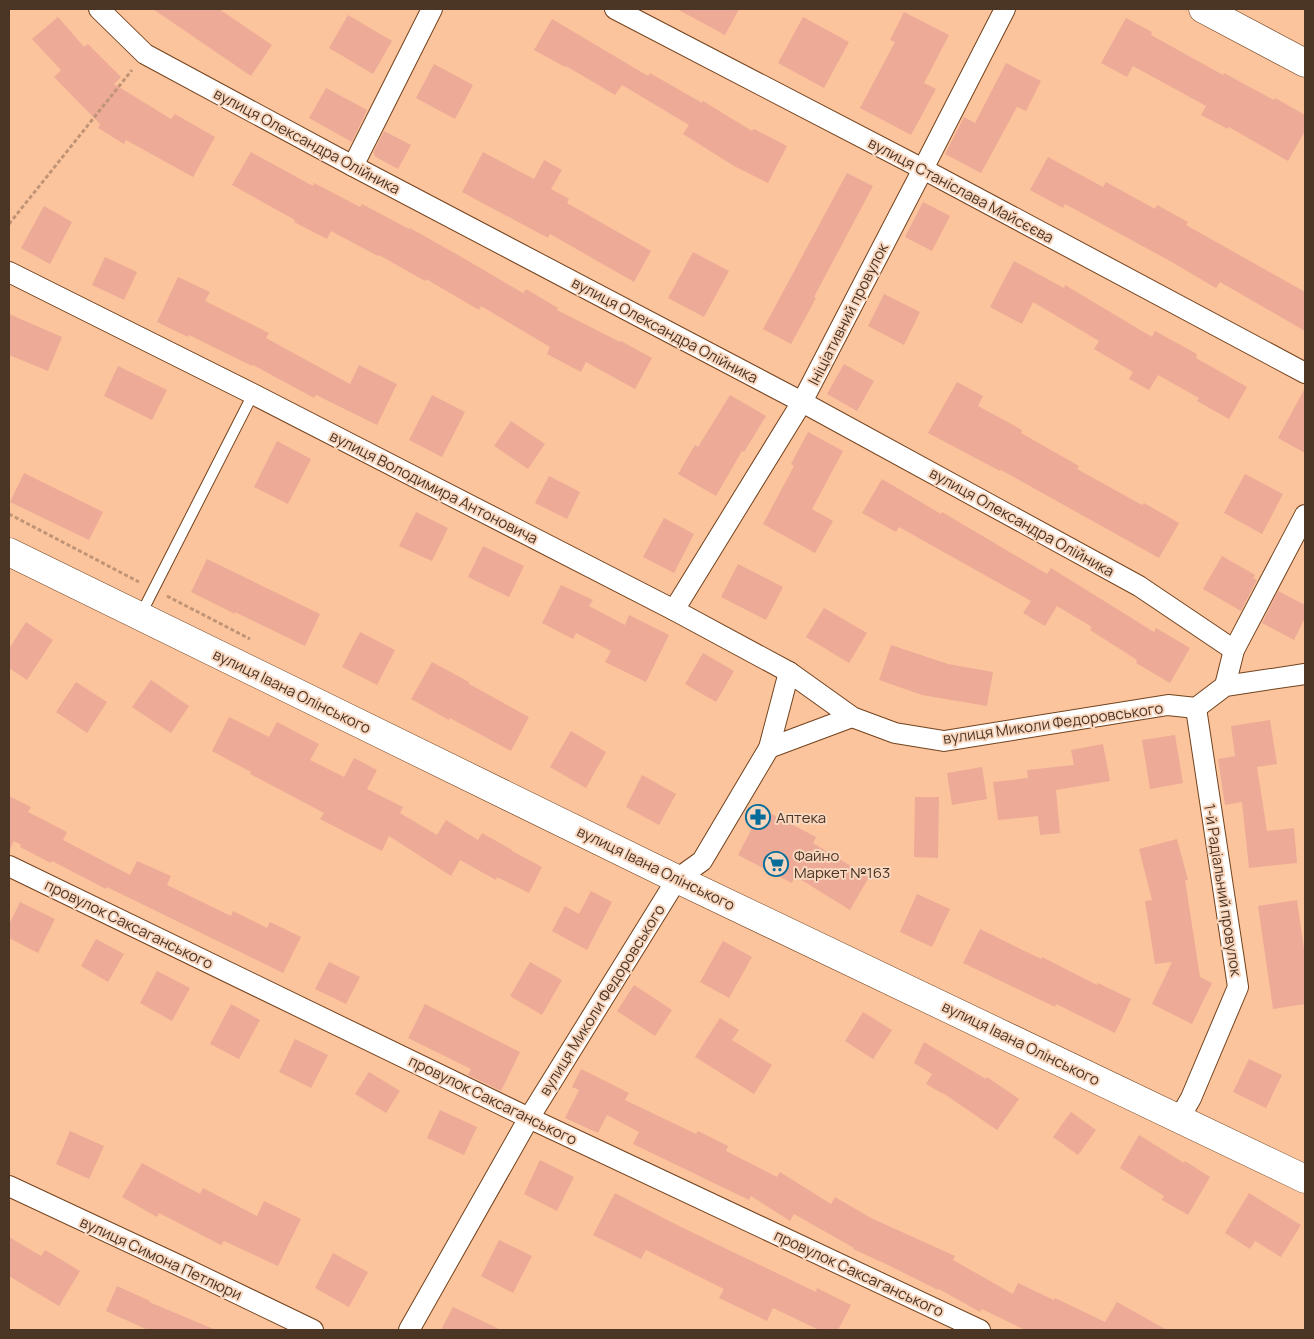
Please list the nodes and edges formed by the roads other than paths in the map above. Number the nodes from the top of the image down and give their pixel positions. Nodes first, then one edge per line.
1 (99, 9) edge
2 (432, 9) edge
3 (615, 9) edge
4 (1005, 9) edge
5 (1203, 9) edge
6 (1305, 63) edge
7 (353, 166) junction
8 (923, 169) junction
9 (9, 272) edge
10 (1305, 373) edge
11 (253, 394) junction
12 (802, 402) junction
13 (1305, 515) edge
14 (9, 552) edge
15 (674, 610) junction
16 (140, 617) junction
17 (1234, 650) junction
18 (789, 672) junction
19 (1305, 674) edge
20 (1225, 686) junction
21 (1196, 708) junction
22 (852, 717) junction
23 (769, 748) junction
24 (9, 866) edge
25 (677, 879) junction
26 (529, 1118) junction
27 (1179, 1120) junction
28 (1305, 1179) edge
29 (9, 1186) edge
30 (313, 1330) edge
31 (409, 1330) edge
32 (980, 1330) edge

1 - 7 street, вулиця Олександра Олійника
2 - 7 street
3 - 8 street, вулиця Станіслава Майсєєва
4 - 8 street, Ініціативний провулок
5 - 6 street
7 - 12 street, вулиця Олександра Олійника
8 - 10 street, вулиця Станіслава Майсєєва
8 - 12 street, Ініціативний провулок
9 - 11 street, вулиця Володимира Антоновича
11 - 15 street, вулиця Володимира Антоновича
11 - 16 lane
12 - 15 street, Ініціативний провулок
12 - 17 street, вулиця Олександра Олійника
13 - 17 street
14 - 16 street, вулиця Івана Олінського
15 - 18 street, вулиця Володимира Антоновича
16 - 25 street, вулиця Івана Олінського
17 - 20 street
18 - 22 street, вулиця Володимира Антоновича
18 - 23 street, вулиця Миколи Федоровського
19 - 20 street
20 - 21 street
21 - 22 street, вулиця Миколи Федоровського
21 - 27 street, 1-й Радіальний провулок
22 - 23 street
23 - 25 street, вулиця Миколи Федоровського
24 - 26 street, провулок Саксаганського
25 - 26 street, вулиця Миколи Федоровського
25 - 27 street, вулиця Івана Олінського
26 - 31 street, вулиця Миколи Федоровського
26 - 32 street, провулок Саксаганського
27 - 28 street, вулиця Івана Олінського
29 - 30 street, вулиця Симона Петлюри

